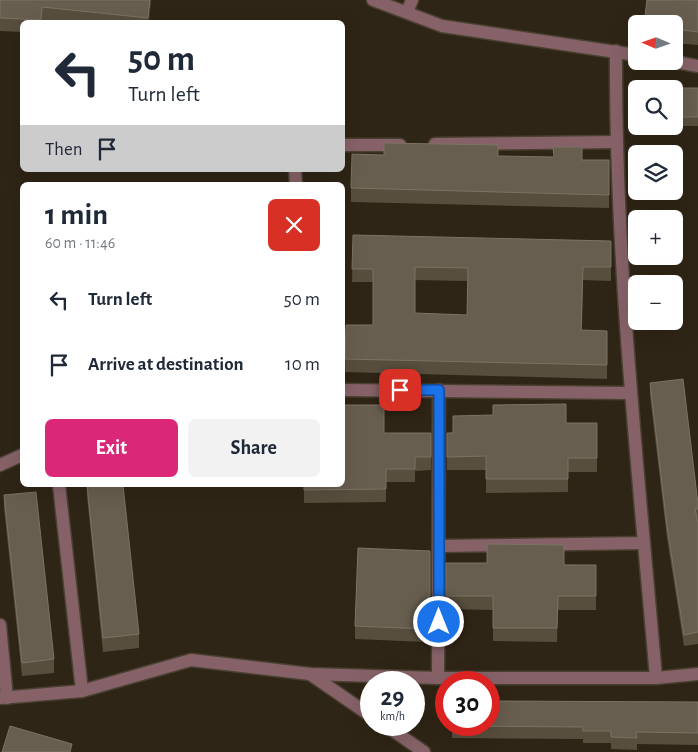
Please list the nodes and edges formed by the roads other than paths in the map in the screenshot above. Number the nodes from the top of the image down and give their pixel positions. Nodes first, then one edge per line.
1 (373, 0) edge
2 (410, 6) edge
3 (616, 51) junction
4 (628, 53) edge
5 (683, 63) edge
6 (698, 66) edge
7 (615, 142) junction
8 (345, 145) edge
9 (345, 390) edge
10 (439, 390) junction
11 (630, 393) junction
12 (20, 456) edge
13 (0, 465) edge
14 (59, 487) edge
15 (644, 543) junction
16 (440, 546) junction
17 (0, 625) edge
18 (438, 671) edge
19 (310, 674) junction
20 (698, 674) edge
21 (435, 678) edge
22 (500, 678) edge
23 (656, 678) junction
24 (82, 691) junction
25 (4, 698) edge
26 (360, 708) edge
27 (401, 736) edge
28 (424, 752) edge

1 - 2 street
2 - 3 street
3 - 4 street
3 - 7 street
5 - 6 street
7 - 8 street
7 - 11 street
9 - 10 street
10 - 11 street
10 - 16 street
11 - 15 street
12 - 13 street
14 - 24 street
15 - 16 street
15 - 23 street
16 - 18 street
17 - 25 street
19 - 21 street
19 - 24 street
19 - 26 street
20 - 23 street
22 - 23 street
24 - 25 street
27 - 28 street

